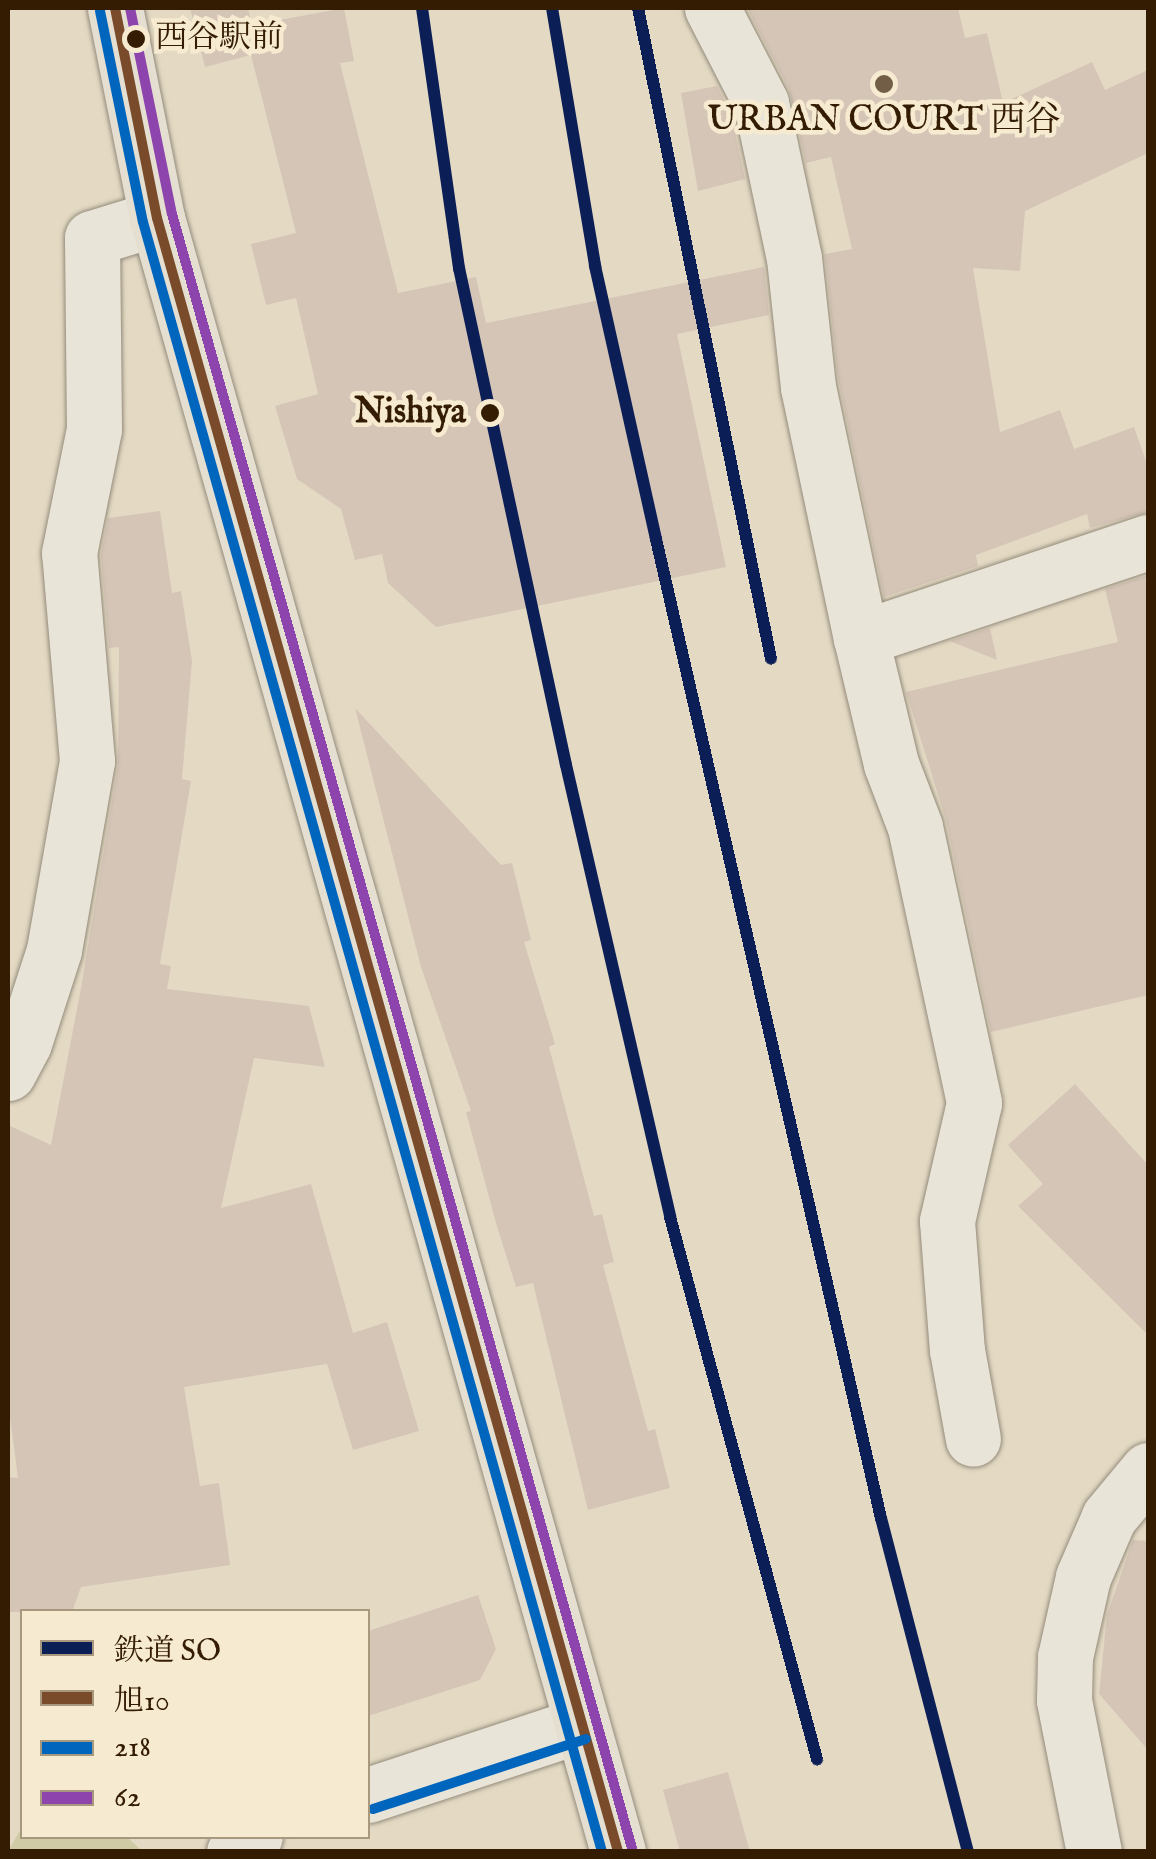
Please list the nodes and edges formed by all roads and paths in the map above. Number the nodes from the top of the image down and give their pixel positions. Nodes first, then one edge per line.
1 (115, 8) edge
2 (712, 8) edge
3 (157, 218) junction
4 (1148, 542) edge
5 (861, 638) junction
6 (8, 1072) edge
7 (973, 1440) dead end
8 (1148, 1470) edge
9 (581, 1725) junction
10 (370, 1794) edge
11 (618, 1852) edge
12 (1094, 1852) edge

1 - 3 highway
2 - 5 street
3 - 6 street
3 - 9 highway
4 - 5 street
5 - 7 street
8 - 12 street
9 - 10 street
9 - 11 highway

